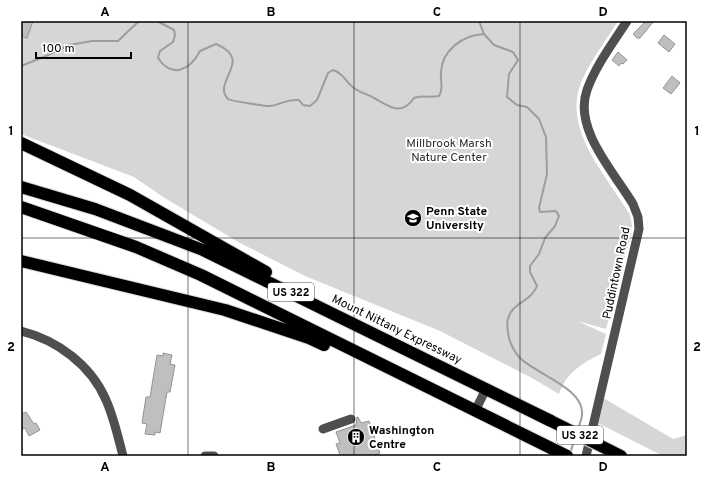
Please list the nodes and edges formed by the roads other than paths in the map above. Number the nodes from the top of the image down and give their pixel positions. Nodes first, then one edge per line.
1 (627, 21) edge
2 (21, 143) edge
3 (21, 187) edge
4 (21, 207) edge
5 (21, 261) edge
6 (21, 331) edge
7 (420, 356) junction
8 (486, 389) junction
9 (475, 411) junction
10 (351, 420) dead end
11 (323, 429) dead end
12 (520, 433) junction
13 (123, 456) edge
14 (205, 456) edge
15 (214, 456) edge
16 (567, 456) edge
17 (586, 456) edge
18 (621, 456) edge

1 - 17 street, Puddintown Road
2 - 7 highway
3 - 7 highway, Mount Nittany Expressway / US 322
4 - 9 highway, US 322
5 - 12 highway
6 - 13 street
7 - 8 highway, Mount Nittany Expressway / US 322
8 - 9 street
8 - 18 highway, Mount Nittany Expressway / US 322, bridge
9 - 12 highway, US 322
10 - 11 street
12 - 16 highway, US 322
14 - 15 street

